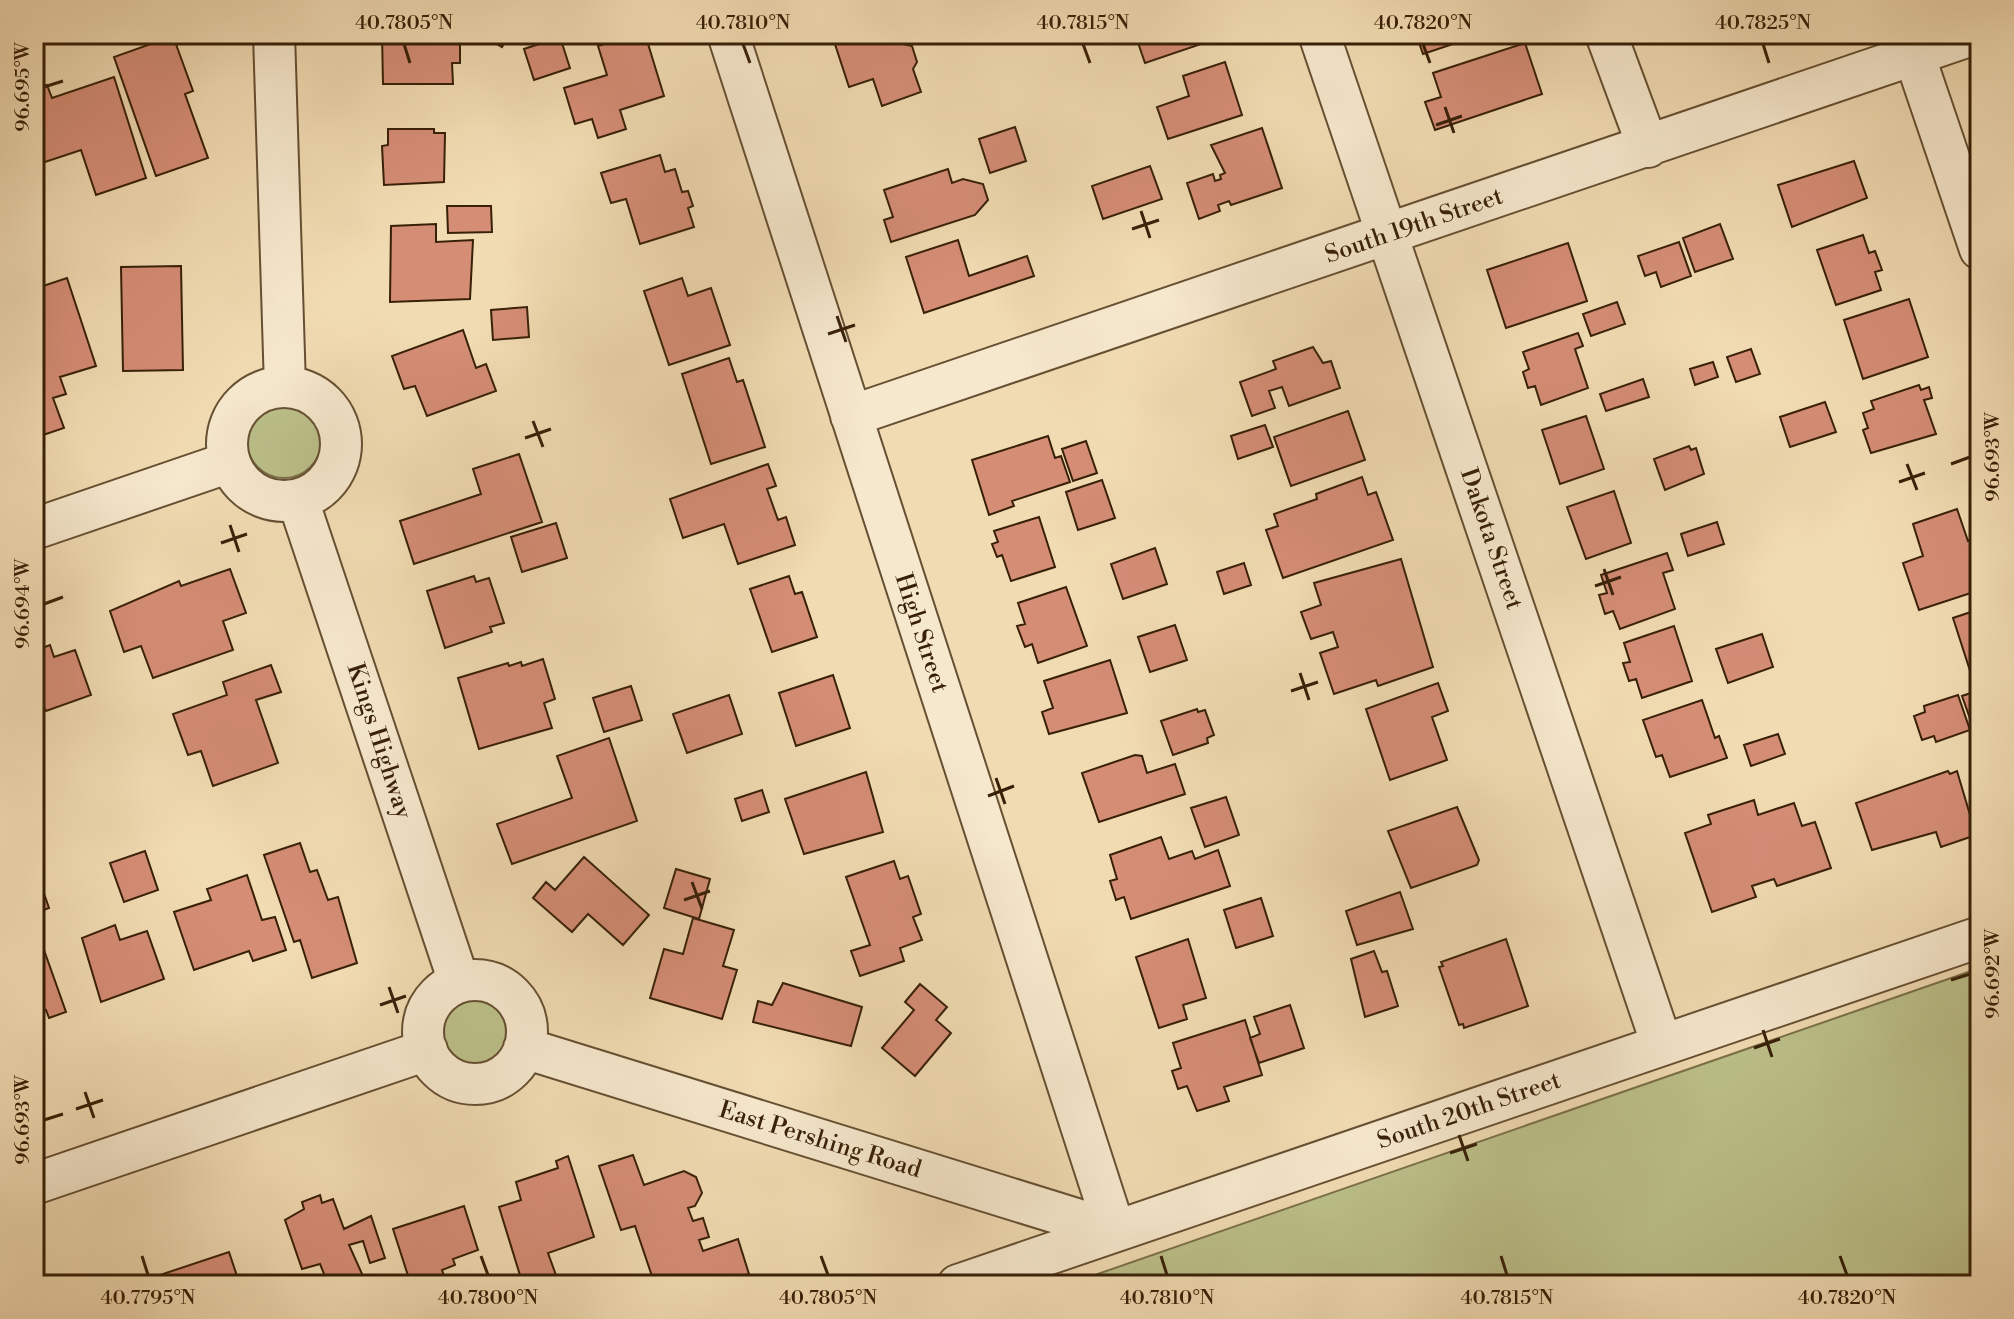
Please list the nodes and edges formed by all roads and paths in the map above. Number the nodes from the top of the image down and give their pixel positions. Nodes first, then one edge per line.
1 (274, 34) edge
2 (728, 34) edge
3 (1319, 34) edge
4 (1606, 34) edge
5 (1975, 34) edge
6 (1910, 44) edge
7 (1648, 147) junction
8 (1387, 235) junction
9 (1980, 249) edge
10 (285, 387) junction
11 (851, 416) junction
12 (230, 462) junction
13 (298, 500) junction
14 (34, 529) edge
15 (1980, 937) edge
16 (459, 982) junction
17 (1662, 1045) junction
18 (524, 1048) junction
19 (427, 1050) junction
20 (34, 1184) edge
21 (1115, 1231) junction
22 (958, 1285) edge

1 - 10 street
2 - 11 street, High Street
3 - 8 street, Dakota Street
4 - 7 street
5 - 6 street, South 19th Street
6 - 7 street, South 19th Street
6 - 9 street
7 - 8 street, South 19th Street
8 - 11 street, South 19th Street
8 - 17 street, Dakota Street
10 - 12 street
10 - 13 street
11 - 21 street, High Street
12 - 13 street
12 - 14 street
13 - 16 street, Kings Highway
15 - 17 street, South 20th Street
16 - 18 street
16 - 19 street
17 - 21 street, South 20th Street
18 - 19 street
18 - 21 street, East Pershing Road
19 - 20 street
21 - 22 street, South 20th Street

